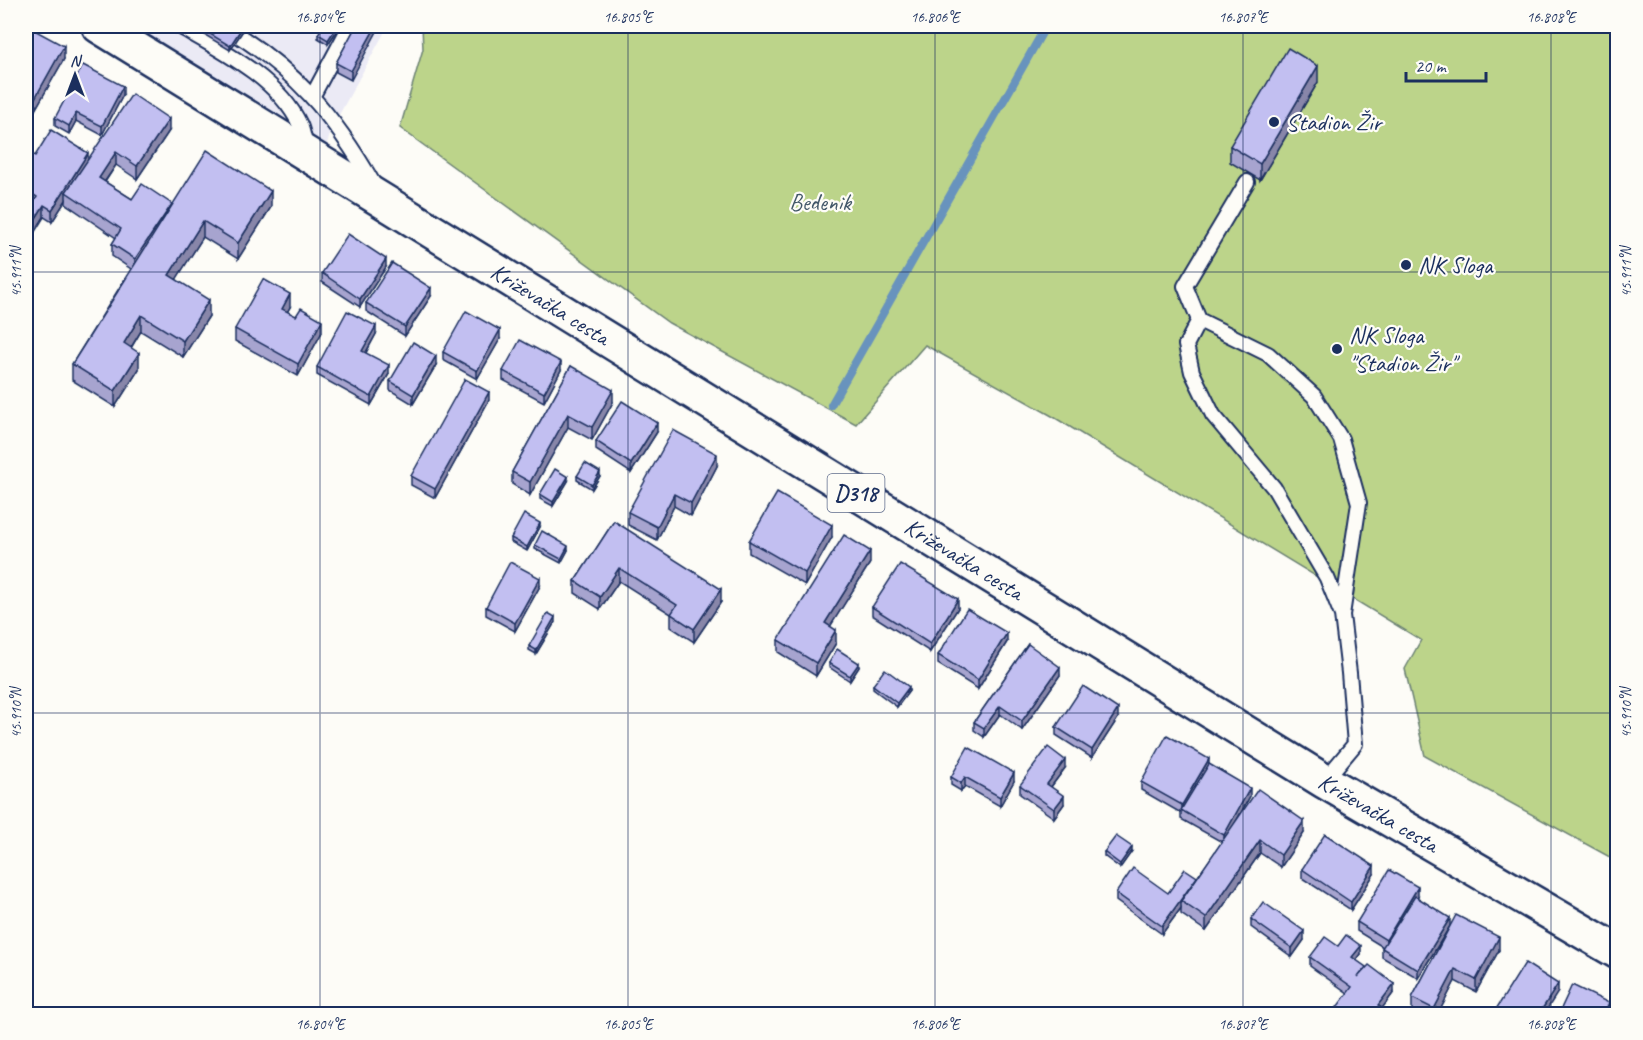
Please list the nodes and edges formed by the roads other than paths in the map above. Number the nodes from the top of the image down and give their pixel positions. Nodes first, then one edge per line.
1 (99, 26) edge
2 (179, 26) edge
3 (223, 26) edge
4 (350, 26) edge
5 (312, 97) junction
6 (309, 155) junction
7 (1247, 182) edge
8 (382, 201) junction
9 (1199, 320) junction
10 (1342, 615) junction
11 (1324, 781) junction
12 (1617, 952) edge

1 - 6 main road, Križevačka cesta / D318
2 - 6 lane
3 - 5 lane
4 - 5 lane
5 - 8 lane
6 - 8 main road, Križevačka cesta / D318
7 - 9 lane
8 - 11 main road, Križevačka cesta / D318
9 - 10 lane
9 - 10 lane
10 - 11 lane
11 - 12 main road, Križevačka cesta / D318

